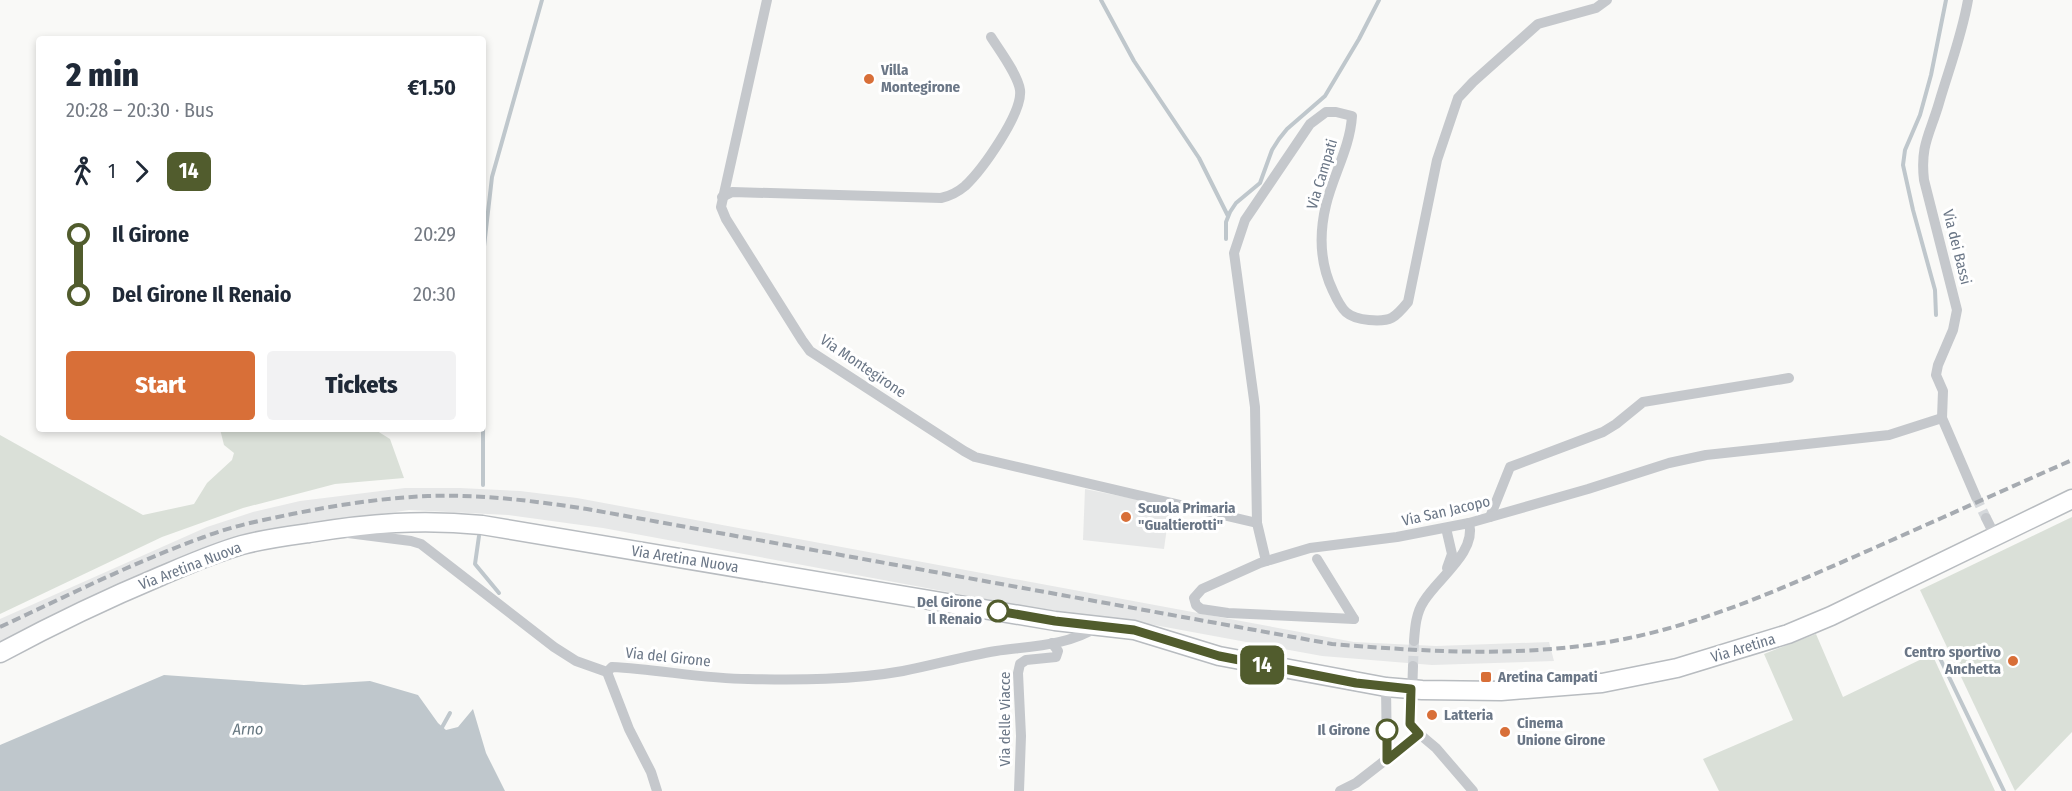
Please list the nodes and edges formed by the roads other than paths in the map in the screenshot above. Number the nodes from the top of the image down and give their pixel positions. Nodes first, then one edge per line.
1 (767, 0) edge
2 (1607, 0) edge
3 (1968, 0) edge
4 (992, 37) dead end
5 (722, 197) junction
6 (1789, 378) dead end
7 (1941, 418) junction
8 (1976, 497) tunnel mouth
9 (2072, 499) edge
10 (1490, 517) junction
11 (1986, 518) tunnel mouth
12 (1257, 523) junction
13 (1469, 523) junction
14 (1446, 528) junction
15 (321, 531) junction
16 (1995, 536) junction
17 (1317, 559) dead end
18 (1266, 561) junction
19 (1446, 572) junction
20 (1055, 621) junction
21 (1097, 627) junction
22 (1414, 641) tunnel mouth
23 (1052, 643) junction
24 (0, 653) edge
25 (1413, 666) tunnel mouth
26 (607, 672) junction
27 (1386, 687) junction
28 (1411, 689) junction
29 (1419, 734) junction
30 (1387, 760) junction
31 (657, 791) edge
32 (1018, 791) edge
33 (1340, 791) edge
34 (1473, 791) edge

1 - 5 street, Via Montegirone
2 - 12 street, Via Campati
3 - 7 street, Via dei Bassi
4 - 5 street
5 - 12 street, Via Montegirone
6 - 10 street
7 - 8 street, Via dei Bassi
7 - 10 street, Via San Jacopo
9 - 16 main road, Via Aretina
10 - 13 street, Via San Jacopo
11 - 16 street
12 - 18 street, Via Campati
13 - 14 street, Via San Jacopo
13 - 19 street
14 - 18 street, Via San Jacopo
14 - 19 street
15 - 20 main road, Via Aretina Nuova
15 - 24 main road, Via Aretina Nuova
15 - 26 street, Via del Girone
16 - 28 main road, Via Aretina
17 - 18 street, Via San Jacopo
19 - 22 street
20 - 21 main road, Via Aretina Nuova
20 - 23 street
21 - 23 street, Via del Girone
21 - 27 main road, Via Aretina Nuova
23 - 26 street, Via del Girone
23 - 32 street, Via delle Viacce
25 - 28 street
26 - 31 street
27 - 28 main road, Via Aretina
27 - 30 street
28 - 29 street
29 - 30 street
29 - 34 street
30 - 33 street

